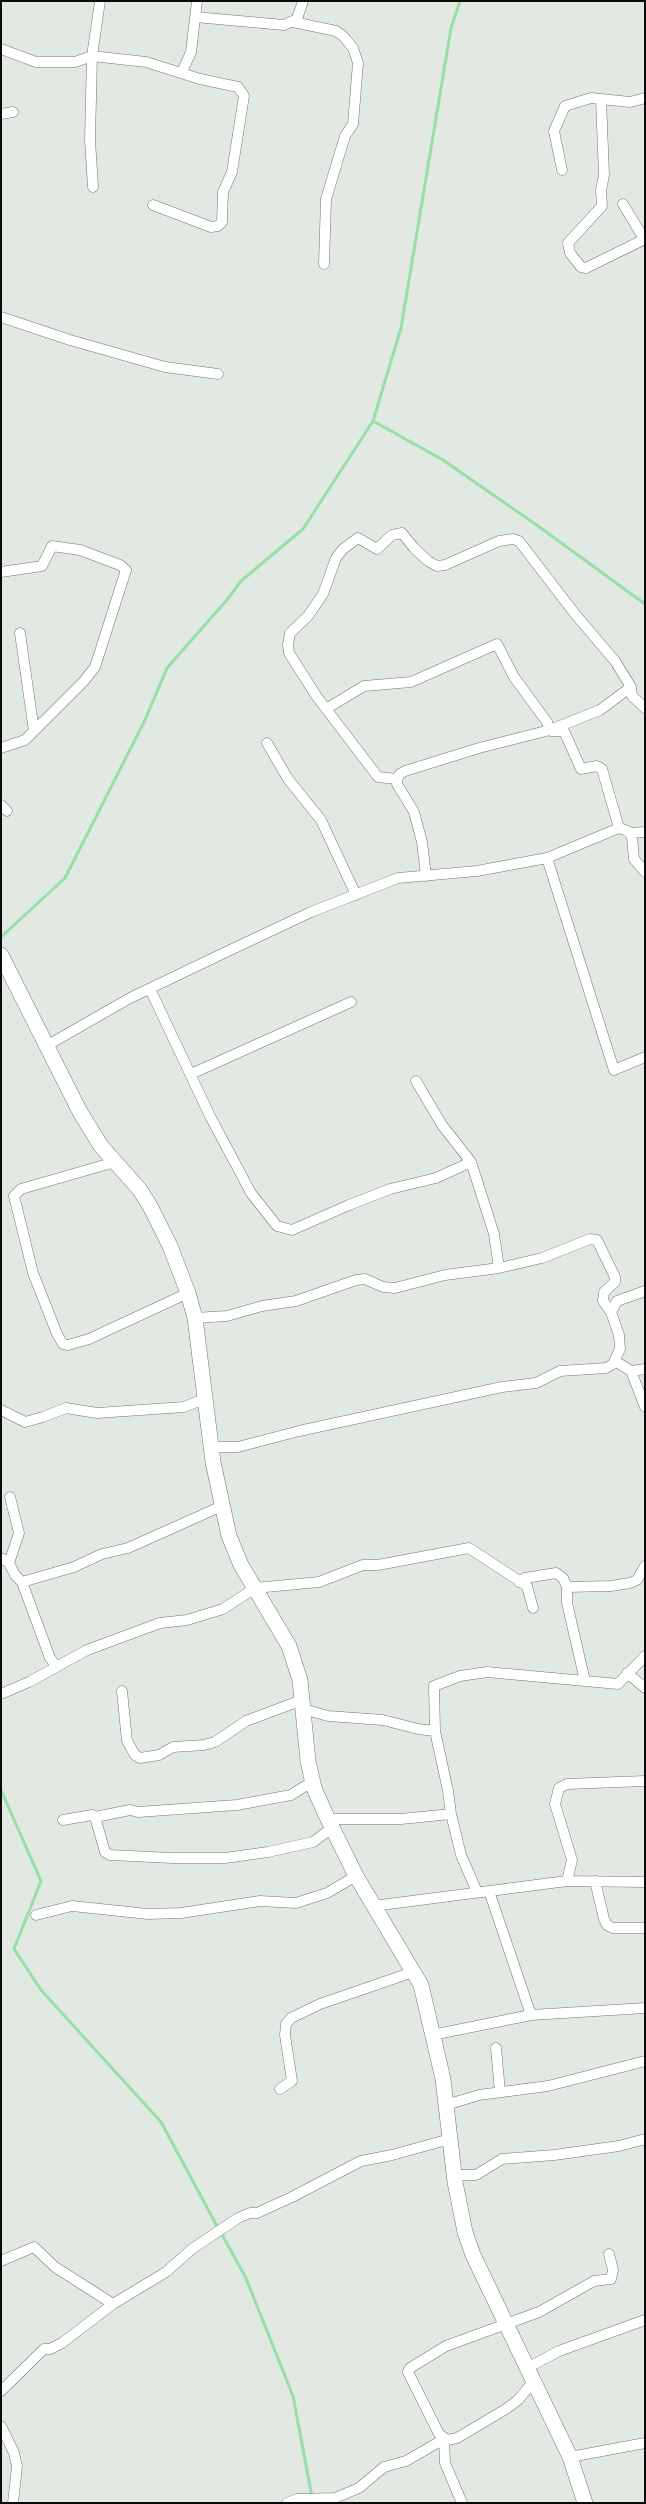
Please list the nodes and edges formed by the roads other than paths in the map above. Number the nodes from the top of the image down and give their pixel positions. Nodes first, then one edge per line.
1 (100, 1) edge
2 (197, 1) edge
3 (303, 1) edge
4 (195, 17) junction
5 (293, 22) junction
6 (1, 49) edge
7 (92, 56) junction
8 (182, 72) junction
9 (601, 98) junction
10 (645, 98) edge
11 (13, 112) dead end
12 (1, 114) edge
13 (562, 170) dead end
14 (93, 187) dead end
15 (623, 204) dead end
16 (153, 205) dead end
17 (644, 239) edge
18 (324, 264) dead end
19 (1, 317) edge
20 (218, 374) dead end
21 (1, 572) edge
22 (20, 633) dead end
23 (631, 687) junction
24 (645, 708) edge
25 (326, 709) junction
26 (550, 730) junction
27 (34, 731) junction
28 (267, 743) dead end
29 (1, 748) edge
30 (397, 779) junction
31 (619, 828) junction
32 (645, 832) edge
33 (630, 833) junction
34 (547, 858) junction
35 (645, 872) edge
36 (426, 876) junction
37 (356, 895) junction
38 (2, 955) edge
39 (150, 989) junction
40 (351, 1002) dead end
41 (48, 1045) junction
42 (645, 1057) edge
43 (191, 1074) junction
44 (416, 1081) dead end
45 (115, 1162) junction
46 (471, 1162) junction
47 (499, 1268) junction
48 (645, 1292) edge
49 (188, 1293) junction
50 (611, 1312) junction
51 (196, 1318) junction
52 (615, 1361) junction
53 (645, 1369) edge
54 (630, 1371) junction
55 (204, 1399) junction
56 (645, 1407) edge
57 (1, 1410) edge
58 (211, 1447) junction
59 (10, 1496) dead end
60 (222, 1506) junction
61 (5, 1564) edge
62 (645, 1566) edge
63 (22, 1582) junction
64 (519, 1582) junction
65 (567, 1586) junction
66 (255, 1588) junction
67 (533, 1608) dead end
68 (645, 1656) edge
69 (56, 1666) junction
70 (626, 1674) junction
71 (585, 1681) junction
72 (645, 1688) edge
73 (122, 1691) dead end
74 (1, 1694) edge
75 (302, 1704) junction
76 (435, 1731) junction
77 (645, 1780) edge
78 (313, 1781) junction
79 (451, 1814) junction
80 (95, 1817) junction
81 (62, 1820) dead end
82 (330, 1824) junction
83 (356, 1876) junction
84 (567, 1881) junction
85 (595, 1881) junction
86 (645, 1882) edge
87 (489, 1891) junction
88 (476, 1892) junction
89 (374, 1906) junction
90 (36, 1916) dead end
91 (645, 1928) edge
92 (413, 1972) junction
93 (645, 2008) edge
94 (532, 2015) junction
95 (432, 2035) junction
96 (496, 2048) dead end
97 (645, 2060) edge
98 (280, 2089) dead end
99 (500, 2092) junction
100 (446, 2106) junction
101 (450, 2139) junction
102 (645, 2139) edge
103 (454, 2175) junction
104 (609, 2254) dead end
105 (1, 2261) edge
106 (113, 2304) junction
107 (645, 2320) edge
108 (507, 2323) junction
109 (530, 2375) junction
110 (1, 2391) edge
111 (1, 2426) edge
112 (444, 2439) junction
113 (645, 2443) edge
114 (570, 2457) junction
115 (584, 2502) edge
116 (13, 2503) edge
117 (287, 2503) edge
118 (462, 2503) edge

1 - 7 street
2 - 4 street
3 - 5 street
4 - 5 street
4 - 8 street
5 - 18 street
6 - 7 street
7 - 8 street
7 - 14 street
8 - 16 street
9 - 10 street
9 - 13 street
9 - 17 street
11 - 12 street
15 - 17 street
19 - 20 street
21 - 27 street
22 - 27 street
23 - 24 street
23 - 25 street
23 - 26 street
25 - 26 street
25 - 30 street
26 - 30 street
26 - 31 street
27 - 29 street
28 - 37 street
30 - 36 street
31 - 33 street
31 - 34 street
32 - 33 street
33 - 35 street
34 - 36 street
34 - 42 street
36 - 37 street
37 - 39 street
38 - 41 street
39 - 41 street
39 - 43 street
40 - 43 street
41 - 45 street
43 - 46 street
44 - 46 street
45 - 49 street
45 - 49 street
46 - 47 street
47 - 50 street
47 - 51 street
48 - 50 street
49 - 51 street
50 - 52 street
51 - 55 street
52 - 54 street
52 - 58 street
53 - 54 street
54 - 56 street
55 - 57 street
55 - 58 street
58 - 60 street
59 - 61 street
60 - 63 street
60 - 66 street
61 - 63 street
62 - 65 street
63 - 69 street
64 - 65 street
64 - 66 street
64 - 67 street
65 - 71 street
66 - 69 street
66 - 75 street
68 - 70 street
69 - 74 street
70 - 71 street
70 - 72 street
71 - 76 street
73 - 75 street
75 - 76 street
75 - 78 street
76 - 79 street
77 - 84 street
78 - 80 street
78 - 82 street
79 - 82 street
79 - 88 street
80 - 81 street
80 - 82 street
82 - 83 street
83 - 89 street
83 - 90 street
84 - 85 street
84 - 87 street
85 - 86 street
85 - 91 street
87 - 88 street
87 - 94 street
88 - 89 street
89 - 92 street
92 - 95 street
92 - 98 street
93 - 94 street
94 - 95 street
95 - 100 street
96 - 99 street
97 - 99 street
99 - 100 street
100 - 101 street
101 - 103 street
101 - 106 street
102 - 103 street
103 - 108 street
104 - 108 street
105 - 106 street
106 - 110 street
107 - 109 street
108 - 109 street
108 - 112 street
109 - 112 street
109 - 114 street
111 - 116 street
112 - 117 street
112 - 118 street
113 - 114 street
114 - 115 street

